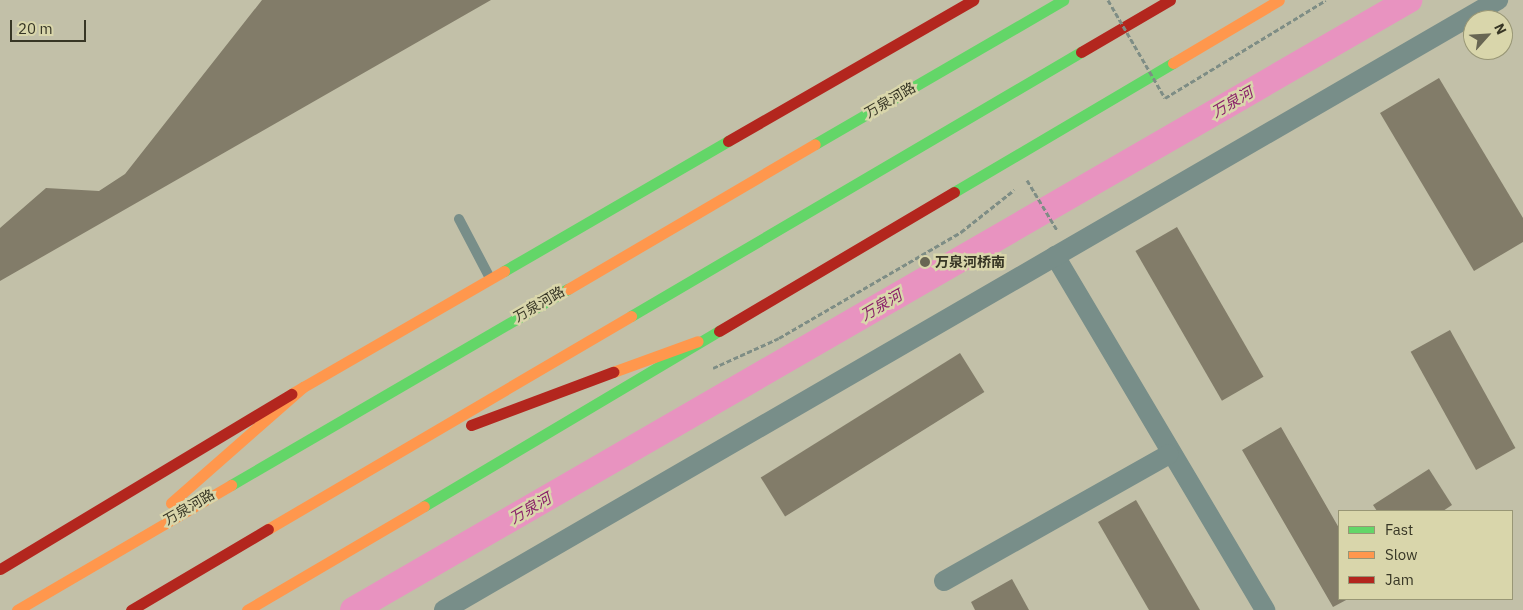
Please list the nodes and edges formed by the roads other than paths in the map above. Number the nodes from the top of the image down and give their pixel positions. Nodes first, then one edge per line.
1 (972, 0) edge
2 (1063, 0) edge
3 (1170, 0) edge
4 (1279, 0) edge
5 (1498, 0) edge
6 (459, 219) dead end
7 (1062, 253) junction
8 (491, 280) junction
9 (698, 341) junction
10 (303, 387) junction
11 (404, 450) junction
12 (1169, 454) junction
13 (126, 543) junction
14 (0, 569) edge
15 (944, 581) dead end
16 (17, 610) edge
17 (131, 610) edge
18 (246, 610) edge
19 (444, 610) edge
20 (1265, 610) edge

1 - 8 main road
2 - 13 main road, 万泉河路
3 - 11 main road
4 - 9 main road
5 - 7 street
6 - 8 lane
7 - 12 street
7 - 19 street
8 - 10 main road
9 - 11 main road
9 - 18 main road
10 - 13 main road
10 - 14 main road
11 - 17 main road
12 - 15 street
12 - 20 street
13 - 16 main road, 万泉河路

